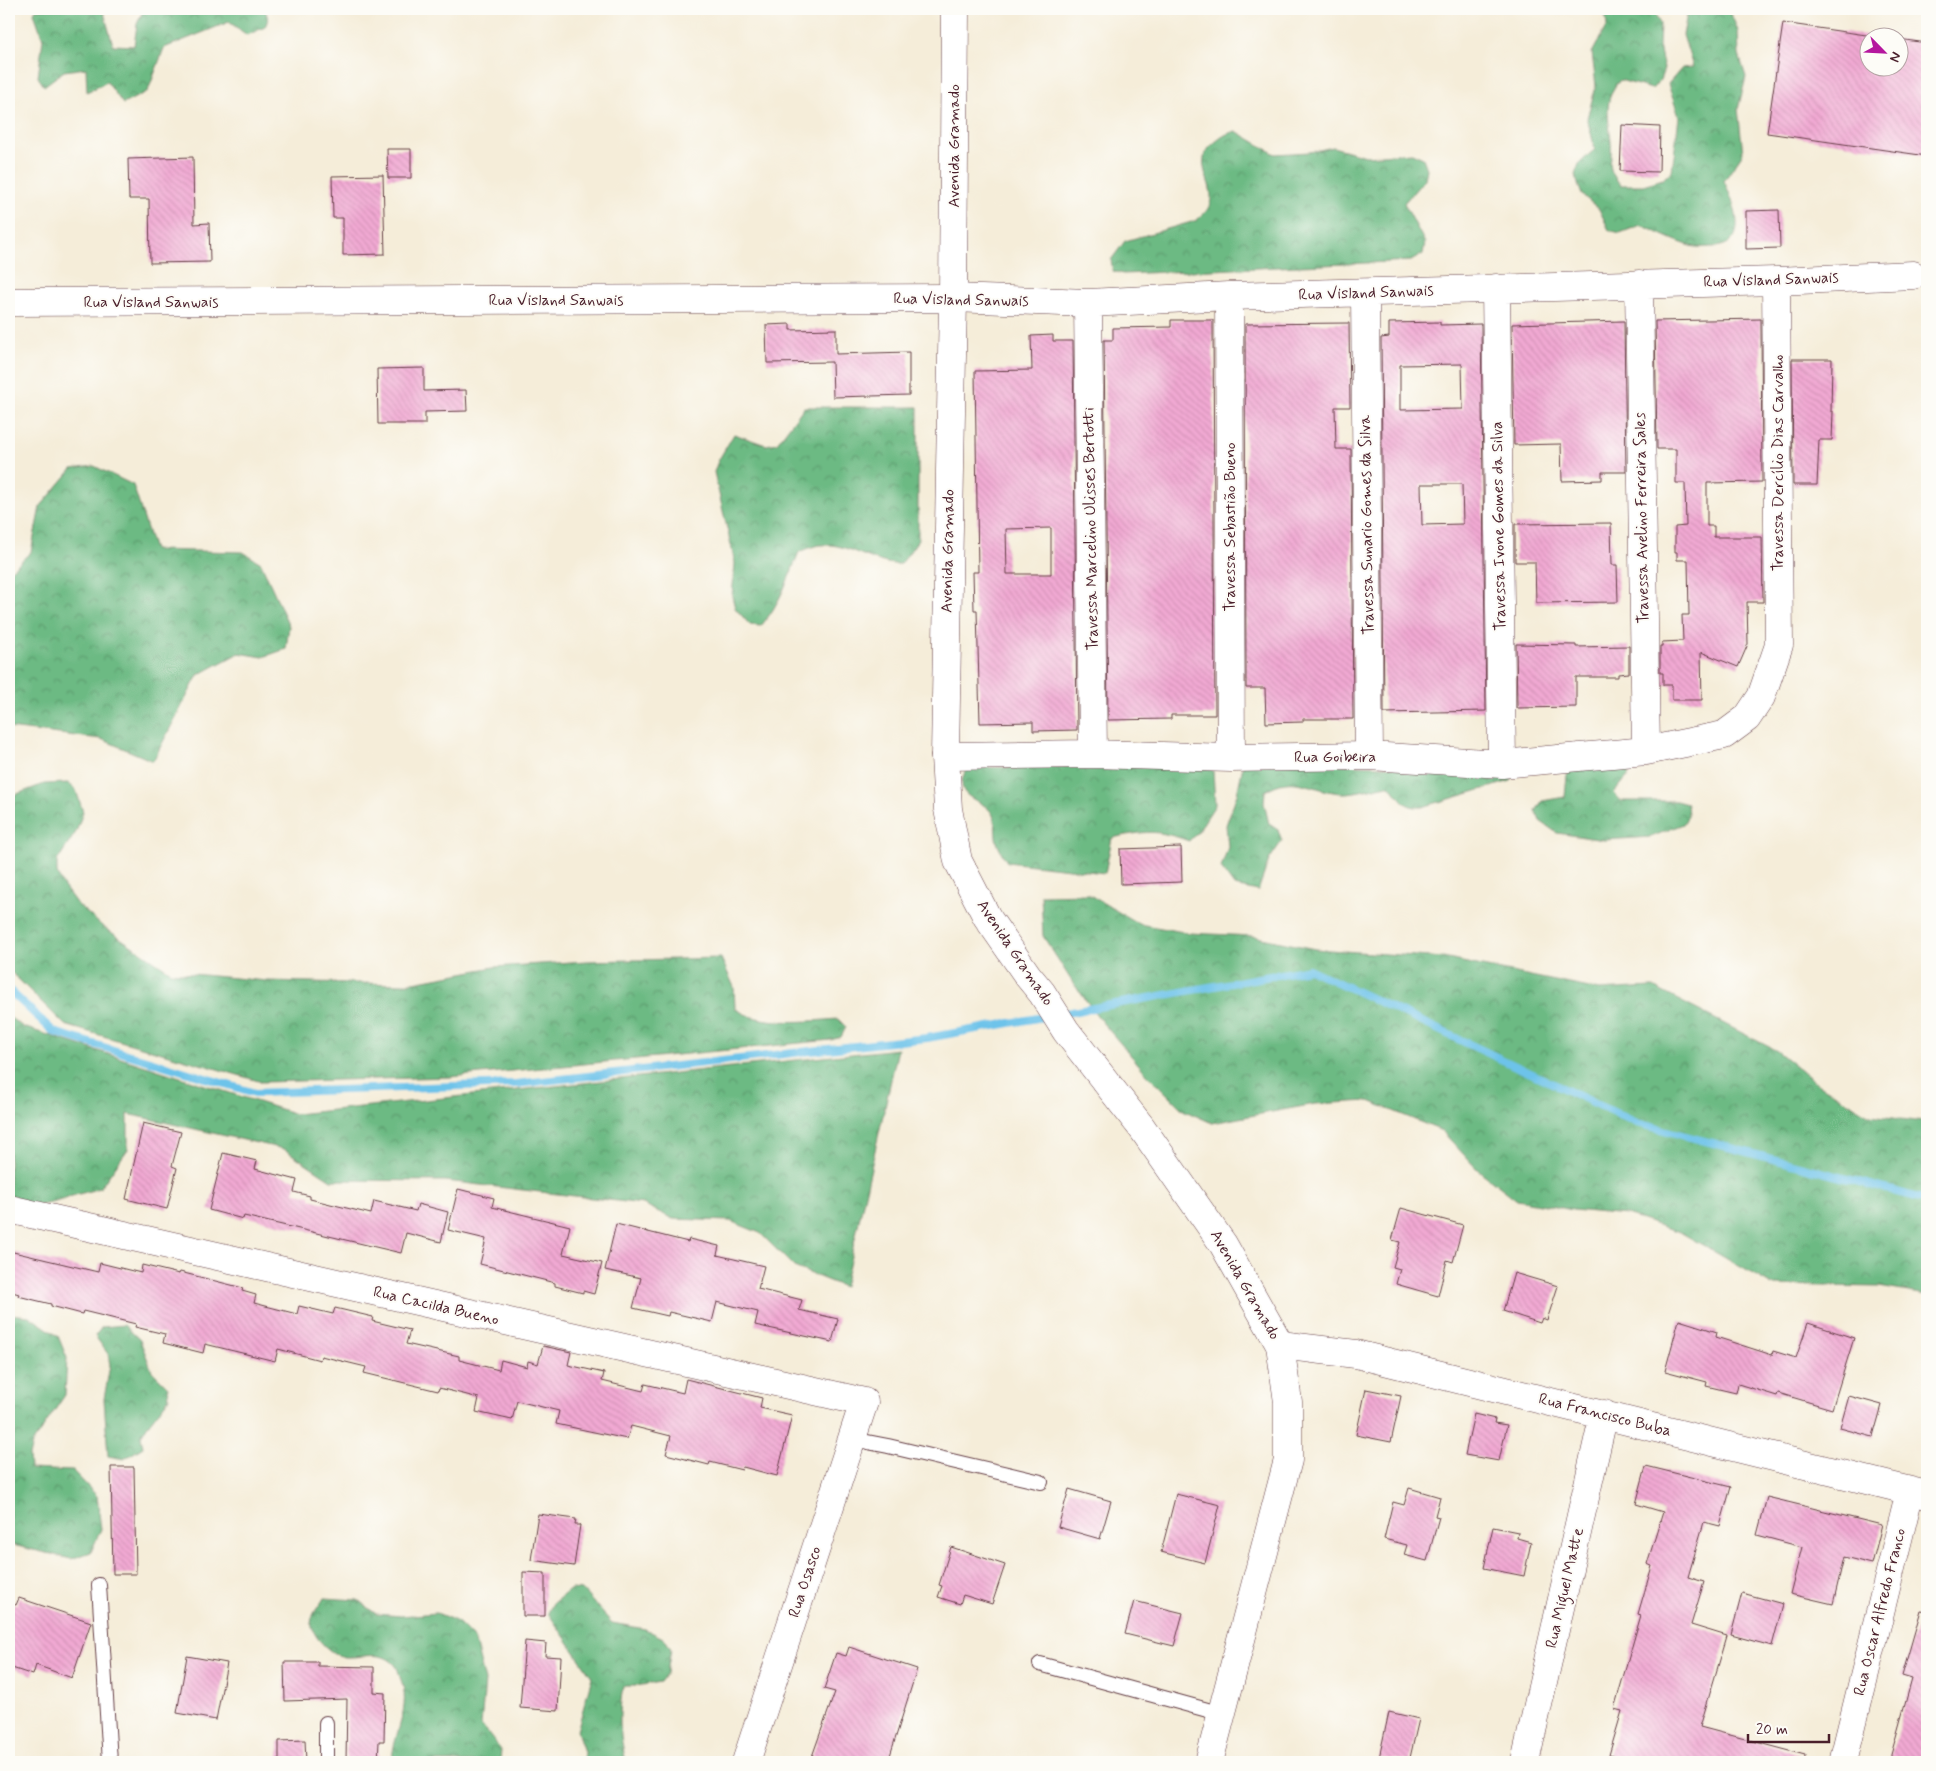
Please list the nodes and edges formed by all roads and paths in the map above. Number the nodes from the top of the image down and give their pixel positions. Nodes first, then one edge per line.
1 (955, 9) edge
2 (1913, 275) dead end
3 (1776, 281) junction
4 (1639, 284) junction
5 (1496, 288) junction
6 (1365, 293) junction
7 (1229, 296) junction
8 (953, 298) junction
9 (9, 302) edge
10 (1088, 303) junction
11 (1724, 735) joint
12 (1646, 751) junction
13 (1093, 754) junction
14 (945, 756) junction
15 (1369, 756) junction
16 (1231, 758) junction
17 (1502, 764) junction
18 (9, 1209) edge
19 (1280, 1344) junction
20 (864, 1402) joint
21 (1604, 1414) junction
22 (852, 1439) junction
23 (1041, 1482) dead end
24 (1918, 1493) edge
25 (99, 1585) dead end
26 (1040, 1664) dead end
27 (1222, 1714) junction
28 (326, 1723) dead end
29 (110, 1762) edge
30 (326, 1762) edge
31 (746, 1762) edge
32 (1209, 1762) edge
33 (1525, 1762) edge
34 (1843, 1762) edge

1 - 8 street, Avenida Gramado
2 - 3 street, Rua Visland Sanwais
3 - 4 street, Rua Visland Sanwais
3 - 11 street, Travessa Dercílio Dias Carvalho
4 - 5 street, Rua Visland Sanwais
4 - 12 street, Travessa Avelino Ferreira Sales
5 - 6 street, Rua Visland Sanwais
5 - 17 street, Travessa Ivone Gomes da Silva
6 - 7 street, Rua Visland Sanwais
6 - 15 street, Travessa Sunario Gomes da Silva
7 - 10 street, Rua Visland Sanwais
7 - 16 street, Travessa Sebastião Bueno
8 - 9 street, Rua Visland Sanwais
8 - 10 street, Rua Visland Sanwais
8 - 14 street, Avenida Gramado
10 - 13 street, Travessa Marcelino Ulisses Bertotti
11 - 12 street, Rua Goibeira
12 - 17 street, Rua Goibeira
13 - 14 street, Rua Goibeira
13 - 16 street, Rua Goibeira
14 - 19 street, Avenida Gramado
15 - 16 street, Rua Goibeira
15 - 17 street, Rua Goibeira
18 - 20 street, Rua Cacilda Bueno
19 - 21 street, Rua Francisco Buba
19 - 27 street, Avenida Gramado
20 - 22 street, Rua Osasco
21 - 24 street, Rua Francisco Buba
21 - 33 street, Rua Miguel Matte
22 - 23 lane
22 - 31 street, Rua Osasco
24 - 34 street, Rua Oscar Alfredo Franco
25 - 29 lane
26 - 27 lane
27 - 32 street, Avenida Gramado
28 - 30 lane

